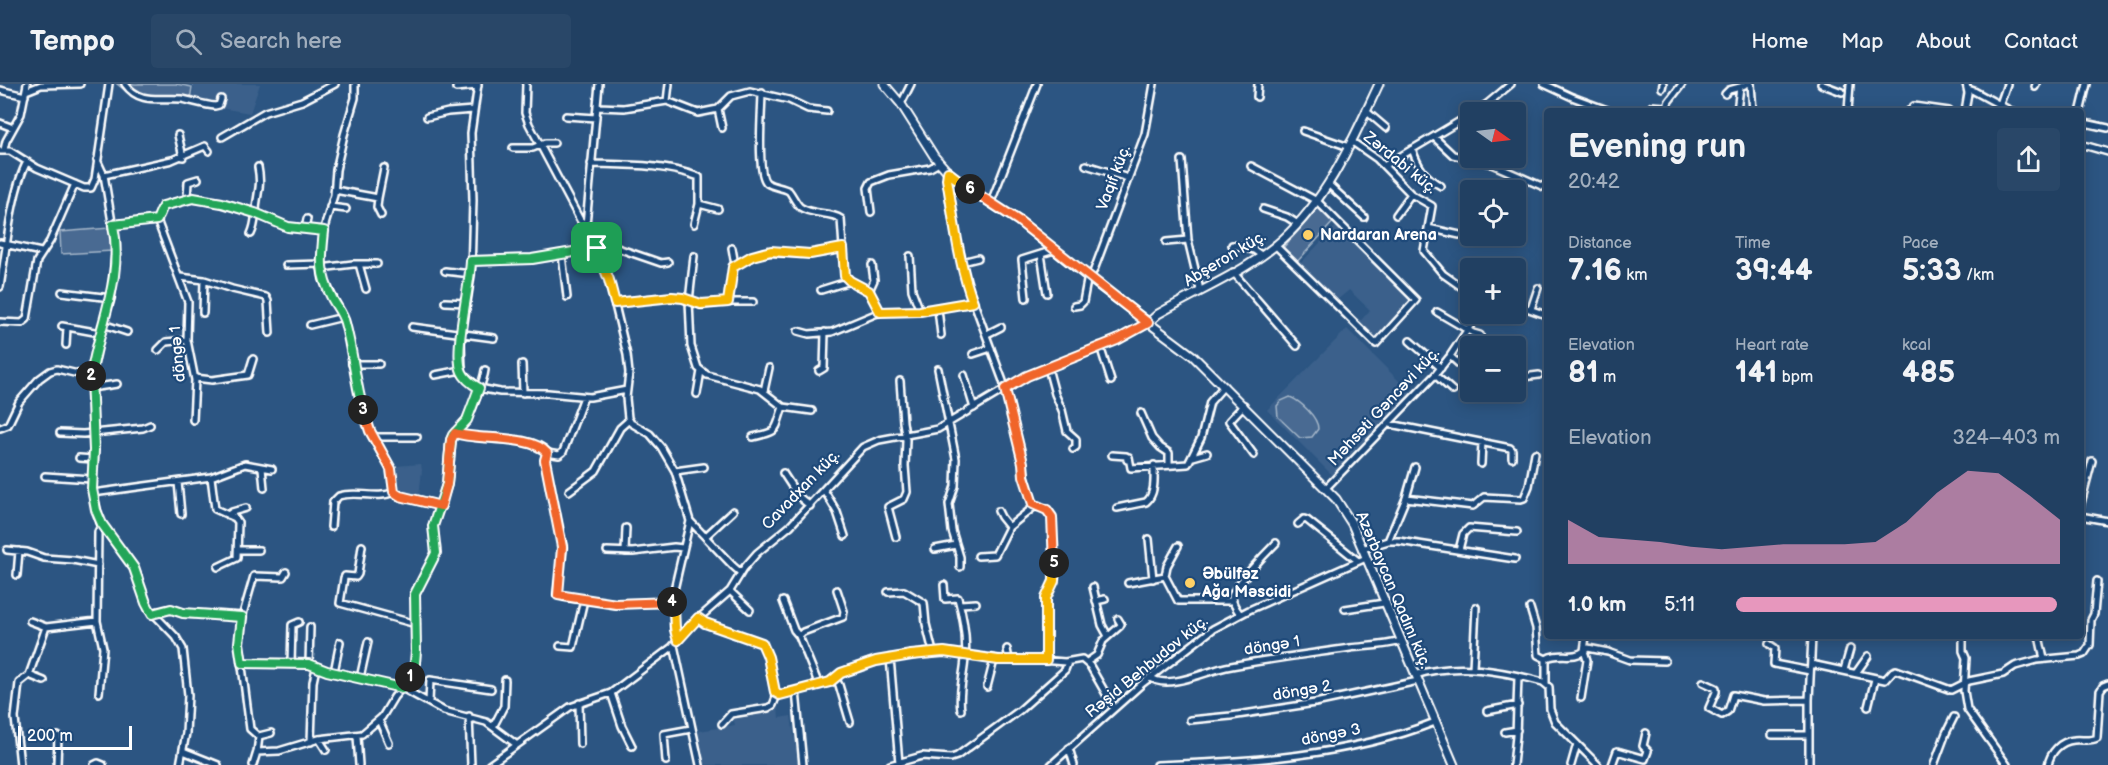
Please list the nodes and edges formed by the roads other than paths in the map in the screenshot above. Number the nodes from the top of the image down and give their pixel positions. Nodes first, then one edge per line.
1 (27, 84) edge
2 (66, 84) edge
3 (81, 84) edge
4 (109, 84) edge
5 (125, 84) edge
6 (335, 84) edge
7 (355, 84) edge
8 (526, 84) edge
9 (599, 84) edge
10 (669, 84) edge
11 (745, 84) edge
12 (884, 84) edge
13 (910, 84) edge
14 (1037, 84) edge
15 (1154, 84) edge
16 (1258, 84) edge
17 (1379, 84) edge
18 (1511, 84) edge
19 (1544, 84) edge
20 (1680, 84) edge
21 (1747, 84) edge
22 (1751, 84) edge
23 (1821, 84) edge
24 (1850, 84) edge
25 (2007, 84) edge
26 (2086, 84) edge
27 (478, 85) edge
28 (456, 87) dead end
29 (1740, 87) junction
30 (1967, 87) edge
31 (0, 90) edge
32 (746, 91) junction
33 (762, 92) junction
34 (1842, 92) dead end
35 (25, 94) junction
36 (1725, 94) dead end
37 (1257, 97) dead end
38 (221, 99) dead end
39 (667, 101) junction
40 (1489, 102) edge
41 (901, 104) junction
42 (2000, 104) junction
43 (598, 106) junction
44 (1652, 106) dead end
45 (1602, 108) edge
46 (1661, 108) edge
47 (1667, 108) edge
48 (1737, 108) edge
49 (1753, 108) edge
50 (1848, 108) edge
51 (1912, 108) edge
52 (1928, 108) edge
53 (1965, 108) edge
54 (2006, 108) edge
55 (2081, 108) edge
56 (718, 109) junction
57 (473, 110) junction
58 (826, 111) dead end
59 (1366, 111) junction
60 (566, 116) dead end
61 (427, 117) dead end
62 (596, 118) junction
63 (1460, 121) edge
64 (0, 123) edge
65 (2084, 123) edge
66 (13, 128) junction
67 (722, 128) dead end
68 (1386, 128) dead end
69 (2108, 128) edge
70 (1303, 131) dead end
71 (178, 135) dead end
72 (222, 137) dead end
73 (1434, 137) junction
74 (554, 143) dead end
75 (1350, 144) junction
76 (542, 145) junction
77 (2084, 145) edge
78 (513, 148) dead end
79 (1412, 149) junction
80 (2, 150) edge
81 (209, 151) dead end
82 (2108, 152) edge
83 (183, 157) junction
84 (98, 160) junction
85 (1182, 160) dead end
86 (27, 162) junction
87 (939, 163) junction
88 (591, 164) junction
89 (1086, 165) dead end
90 (258, 166) dead end
91 (1251, 166) dead end
92 (1384, 166) junction
93 (384, 168) dead end
94 (948, 172) junction
95 (104, 175) junction
96 (1128, 178) junction
97 (198, 179) dead end
98 (75, 184) junction
99 (1328, 184) junction
100 (1441, 186) dead end
101 (1544, 187) edge
102 (335, 190) junction
103 (1411, 194) junction
104 (378, 198) junction
105 (187, 199) junction
106 (1317, 201) junction
107 (991, 202) junction
108 (699, 204) junction
109 (330, 207) junction
110 (346, 209) dead end
111 (718, 209) dead end
112 (1263, 209) dead end
113 (871, 212) dead end
114 (255, 213) junction
115 (381, 215) dead end
116 (1396, 216) dead end
117 (1364, 217) dead end
118 (307, 219) dead end
119 (157, 220) junction
120 (693, 224) dead end
121 (1298, 224) junction
122 (113, 225) junction
123 (586, 225) junction
124 (1428, 228) junction
125 (305, 229) junction
126 (324, 231) junction
127 (251, 234) dead end
128 (1460, 235) edge
129 (1188, 240) junction
130 (1166, 242) dead end
131 (0, 243) edge
132 (8, 244) junction
133 (596, 245) junction
134 (1232, 245) dead end
135 (1275, 245) junction
136 (732, 248) dead end
137 (843, 248) junction
138 (1054, 250) junction
139 (41, 252) junction
140 (1041, 254) junction
141 (562, 255) junction
142 (1261, 255) junction
143 (694, 256) dead end
144 (910, 256) dead end
145 (978, 258) dead end
146 (471, 261) junction
147 (668, 262) dead end
148 (962, 262) junction
149 (359, 264) junction
150 (377, 264) dead end
151 (286, 265) dead end
152 (735, 265) junction
153 (872, 265) dead end
154 (321, 266) junction
155 (445, 271) dead end
156 (1233, 272) junction
157 (471, 274) junction
158 (180, 277) junction
159 (1089, 278) junction
160 (204, 280) junction
161 (919, 280) dead end
162 (850, 281) junction
163 (911, 282) junction
164 (1460, 286) edge
165 (0, 287) edge
166 (1538, 288) dead end
167 (366, 290) dead end
168 (821, 290) dead end
169 (1200, 290) junction
170 (869, 291) junction
171 (62, 292) dead end
172 (1047, 293) dead end
173 (567, 297) dead end
174 (111, 298) junction
175 (1026, 298) dead end
176 (689, 301) junction
177 (445, 302) dead end
178 (728, 302) junction
179 (753, 302) dead end
180 (973, 302) junction
181 (466, 303) junction
182 (615, 303) junction
183 (1074, 306) dead end
184 (1526, 307) edge
185 (938, 309) junction
186 (1531, 309) junction
187 (920, 311) junction
188 (880, 312) junction
189 (1437, 312) dead end
190 (203, 313) dead end
191 (1544, 314) edge
192 (343, 317) junction
193 (0, 322) edge
194 (1148, 323) junction
195 (103, 324) junction
196 (1472, 324) edge
197 (310, 325) dead end
198 (412, 327) dead end
199 (1001, 327) dead end
200 (1468, 330) junction
201 (798, 331) dead end
202 (127, 332) dead end
203 (100, 333) junction
204 (270, 333) dead end
205 (462, 333) junction
206 (825, 333) junction
207 (987, 334) junction
208 (941, 335) dead end
209 (1480, 335) dead end
210 (494, 338) dead end
211 (187, 340) junction
212 (1410, 341) dead end
213 (66, 345) dead end
214 (1100, 346) junction
215 (1297, 346) dead end
216 (991, 348) junction
217 (158, 350) dead end
218 (973, 354) dead end
219 (1450, 356) junction
220 (253, 359) dead end
221 (352, 364) junction
222 (379, 364) dead end
223 (522, 364) dead end
224 (1460, 365) edge
225 (769, 368) dead end
226 (1048, 368) junction
227 (1441, 368) junction
228 (938, 369) dead end
229 (461, 370) junction
230 (485, 370) dead end
231 (701, 371) junction
232 (819, 371) dead end
233 (435, 375) dead end
234 (964, 375) dead end
235 (1435, 375) junction
236 (1539, 375) dead end
237 (91, 377) junction
238 (1526, 377) edge
239 (195, 378) junction
240 (900, 381) dead end
241 (1111, 381) dead end
242 (117, 384) dead end
243 (1224, 386) junction
244 (90, 388) junction
245 (479, 388) junction
246 (1005, 389) junction
247 (627, 390) junction
248 (764, 391) junction
249 (1453, 391) dead end
250 (523, 393) junction
251 (697, 394) dead end
252 (584, 397) junction
253 (1244, 405) junction
254 (783, 406) junction
255 (974, 408) junction
256 (812, 411) dead end
257 (1142, 414) dead end
258 (194, 420) dead end
259 (628, 420) junction
260 (950, 422) junction
261 (1390, 424) junction
262 (150, 425) dead end
263 (0, 428) edge
264 (93, 432) junction
265 (60, 433) dead end
266 (455, 433) junction
267 (906, 436) junction
268 (373, 437) junction
269 (417, 437) dead end
270 (753, 437) dead end
271 (1482, 442) junction
272 (1073, 448) dead end
273 (547, 453) junction
274 (1207, 453) dead end
275 (1535, 453) dead end
276 (1112, 455) dead end
277 (1254, 455) dead end
278 (1130, 457) dead end
279 (1192, 457) junction
280 (79, 458) dead end
281 (1512, 458) dead end
282 (94, 459) junction
283 (2092, 461) dead end
284 (1480, 464) dead end
285 (1154, 465) junction
286 (1169, 465) junction
287 (704, 467) dead end
288 (1415, 467) dead end
289 (262, 468) junction
290 (1131, 468) junction
291 (272, 469) dead end
292 (675, 471) junction
293 (783, 473) dead end
294 (45, 476) dead end
295 (211, 477) junction
296 (92, 479) junction
297 (178, 482) junction
298 (264, 488) dead end
299 (1326, 488) junction
300 (824, 490) junction
301 (569, 491) dead end
302 (394, 492) junction
303 (2084, 492) edge
304 (93, 493) junction
305 (1406, 498) junction
306 (441, 506) junction
307 (810, 506) junction
308 (1035, 506) junction
309 (246, 508) dead end
310 (1117, 508) dead end
311 (733, 511) dead end
312 (998, 511) dead end
313 (181, 514) dead end
314 (228, 515) junction
315 (2084, 517) edge
316 (690, 521) junction
317 (2108, 521) edge
318 (102, 524) junction
319 (1298, 524) dead end
320 (331, 527) dead end
321 (1009, 527) junction
322 (626, 528) dead end
323 (1516, 532) dead end
324 (706, 536) junction
325 (845, 537) dead end
326 (896, 537) dead end
327 (1149, 539) dead end
328 (1388, 541) junction
329 (1276, 543) dead end
330 (956, 545) junction
331 (362, 546) dead end
332 (1179, 546) dead end
333 (683, 548) junction
334 (935, 549) dead end
335 (1362, 549) junction
336 (7, 550) dead end
337 (238, 550) junction
338 (259, 550) dead end
339 (1459, 550) junction
340 (19, 551) junction
341 (607, 551) dead end
342 (625, 552) junction
343 (978, 556) dead end
344 (1366, 558) junction
345 (1515, 559) dead end
346 (1358, 561) junction
347 (98, 565) junction
348 (218, 567) dead end
349 (960, 567) dead end
350 (286, 572) dead end
351 (741, 573) junction
352 (17, 575) dead end
353 (1165, 576) junction
354 (1153, 579) junction
355 (2097, 581) dead end
356 (1128, 583) dead end
357 (944, 585) dead end
358 (1093, 587) dead end
359 (837, 590) dead end
360 (730, 591) junction
361 (888, 592) dead end
362 (1105, 599) dead end
363 (584, 600) junction
364 (783, 601) dead end
365 (1096, 601) junction
366 (1233, 601) junction
367 (672, 602) junction
368 (179, 603) dead end
369 (976, 603) dead end
370 (1384, 603) junction
371 (960, 604) junction
372 (1476, 607) dead end
373 (1530, 608) dead end
374 (1345, 609) dead end
375 (175, 610) junction
376 (750, 610) dead end
377 (152, 614) junction
378 (1240, 614) junction
379 (242, 617) junction
380 (698, 618) junction
381 (1118, 619) dead end
382 (30, 621) dead end
383 (97, 621) junction
384 (299, 622) dead end
385 (416, 624) junction
386 (46, 627) junction
387 (310, 627) dead end
388 (800, 636) junction
389 (1108, 636) junction
390 (1586, 639) edge
391 (1812, 639) edge
392 (1963, 639) edge
393 (2040, 639) edge
394 (678, 640) junction
395 (1401, 641) junction
396 (340, 642) dead end
397 (368, 642) dead end
398 (674, 645) junction
399 (1769, 645) dead end
400 (560, 646) dead end
401 (1007, 649) dead end
402 (1850, 649) dead end
403 (1584, 651) junction
404 (933, 652) junction
405 (966, 654) junction
406 (1868, 656) dead end
407 (890, 658) junction
408 (1546, 659) junction
409 (2044, 659) junction
410 (994, 660) junction
411 (1009, 660) junction
412 (1046, 660) junction
413 (1634, 661) junction
414 (1665, 661) dead end
415 (1068, 662) junction
416 (1087, 662) junction
417 (242, 663) junction
418 (291, 664) junction
419 (309, 664) junction
420 (316, 668) junction
421 (1473, 668) junction
422 (1633, 668) dead end
423 (1811, 668) junction
424 (1844, 670) junction
425 (334, 672) junction
426 (1856, 673) junction
427 (29, 675) junction
428 (1518, 676) junction
429 (1150, 677) junction
430 (360, 678) junction
431 (835, 678) junction
432 (1416, 678) junction
433 (1875, 678) junction
434 (505, 680) dead end
435 (44, 681) dead end
436 (1703, 682) dead end
437 (1965, 682) junction
438 (1546, 684) junction
439 (2108, 684) edge
440 (819, 686) junction
441 (987, 687) dead end
442 (1958, 687) junction
443 (402, 688) junction
444 (491, 689) dead end
445 (796, 691) junction
446 (99, 693) dead end
447 (611, 693) junction
448 (777, 695) junction
449 (1958, 696) dead end
450 (1581, 698) dead end
451 (1809, 700) junction
452 (429, 702) junction
453 (579, 703) junction
454 (1518, 705) junction
455 (1869, 707) dead end
456 (1114, 708) junction
457 (961, 710) dead end
458 (1487, 711) dead end
459 (469, 716) junction
460 (1954, 717) dead end
461 (379, 720) junction
462 (1190, 720) dead end
463 (850, 722) dead end
464 (1435, 722) junction
465 (723, 724) dead end
466 (493, 727) junction
467 (691, 729) junction
468 (1516, 730) junction
469 (1505, 732) dead end
470 (271, 733) dead end
471 (1646, 733) dead end
472 (1773, 735) dead end
473 (1809, 735) junction
474 (58, 736) dead end
475 (259, 736) junction
476 (357, 736) junction
477 (319, 739) junction
478 (311, 742) junction
479 (389, 743) dead end
480 (580, 744) dead end
481 (1577, 744) junction
482 (517, 745) junction
483 (632, 746) dead end
484 (1069, 748) junction
485 (326, 750) dead end
486 (183, 752) junction
487 (257, 752) junction
488 (666, 760) dead end
489 (492, 764) edge
490 (894, 764) edge
491 (20, 765) edge
492 (57, 765) edge
493 (94, 765) edge
494 (103, 765) edge
495 (180, 765) edge
496 (218, 765) edge
497 (253, 765) edge
498 (359, 765) edge
499 (471, 765) edge
500 (700, 765) edge
501 (803, 765) edge
502 (1051, 765) edge
503 (1074, 765) edge
504 (1157, 765) edge
505 (1454, 765) edge
506 (1506, 765) edge
507 (1513, 765) edge
508 (1571, 765) edge
509 (1598, 765) edge
510 (1612, 765) edge
511 (1809, 765) edge
512 (1934, 765) edge
513 (2007, 765) edge
514 (2048, 765) edge

1 - 35 street
2 - 3 street
2 - 35 street
4 - 84 street
5 - 38 street
6 - 72 street
7 - 102 street
8 - 76 street
9 - 43 street
10 - 39 street
11 - 32 street
12 - 41 main road, Azərbaycan Qadını küç.
13 - 41 street
14 - 107 street
15 - 96 street, Vaqif küç.
16 - 37 street
17 - 59 main road, Abşeron küç.
18 - 40 street
19 - 45 street
20 - 47 street
21 - 29 street
22 - 49 street
23 - 34 street
24 - 50 street
25 - 42 street
26 - 55 street
27 - 28 street
27 - 57 street
29 - 36 street
29 - 48 street
30 - 42 street
30 - 53 street
31 - 35 street
32 - 33 street
32 - 56 street
33 - 58 street
33 - 137 street
35 - 66 street
39 - 43 street
39 - 56 street
41 - 87 main road, Azərbaycan Qadını küç.
42 - 54 street
43 - 62 street
44 - 46 street
51 - 52 street
56 - 67 street
57 - 61 street
57 - 146 street
59 - 68 street
59 - 75 main road, Abşeron küç.
60 - 62 street
62 - 88 street
63 - 73 street
64 - 66 street
65 - 69 street
66 - 80 street
70 - 75 street, Zərdabi küç.
71 - 83 street
73 - 79 street
73 - 101 street
74 - 76 street
75 - 92 street, Zərdabi küç.
75 - 99 main road, Abşeron küç.
76 - 78 street
76 - 123 street
77 - 82 street
79 - 92 street
79 - 100 street
80 - 86 street
81 - 83 street
83 - 95 street
84 - 95 street
84 - 98 street
85 - 129 street
86 - 98 street
86 - 132 street
87 - 94 main road, Azərbaycan Qadını küç.
87 - 113 street
88 - 108 street
88 - 123 street
89 - 96 street
90 - 114 street
91 - 106 street
92 - 103 street, Zərdabi küç.
93 - 104 street
94 - 107 main road, Azərbaycan Qadını küç.
94 - 148 street
95 - 122 street
96 - 159 street, Vaqif küç.
97 - 105 street
98 - 139 street
99 - 106 main road, Abşeron küç.
99 - 117 street
102 - 104 street
102 - 109 street
103 - 116 street
103 - 124 street, Zərdabi küç.
104 - 115 street
105 - 114 street
105 - 119 street
106 - 121 main road, Abşeron küç.
106 - 135 street
107 - 138 main road, Azərbaycan Qadını küç.
108 - 111 street
108 - 120 street
109 - 110 street
109 - 126 street
112 - 121 street
114 - 125 street
114 - 127 street
118 - 125 street
119 - 122 street
119 - 158 street, döngə 1
121 - 135 main road, Abşeron küç.
122 - 174 street
123 - 133 street
124 - 128 street
124 - 164 street, Zərdabi küç.
125 - 126 street
126 - 154 street
129 - 130 street
129 - 169 street
131 - 132 street
132 - 139 street
132 - 165 street
133 - 141 street
133 - 147 street
133 - 182 street
134 - 142 street
135 - 142 main road, Abşeron küç.
136 - 152 street
137 - 152 street
137 - 162 street
138 - 140 street
138 - 159 main road, Azərbaycan Qadını küç.
139 - 193 street
140 - 172 street
140 - 175 street
141 - 146 street
141 - 173 street
142 - 156 main road, Abşeron küç.
143 - 176 street
144 - 163 street
145 - 148 street
146 - 157 street
148 - 180 street
149 - 150 street
149 - 154 street
149 - 167 street
151 - 154 street
152 - 178 street
153 - 170 street
154 - 192 street
155 - 157 street
156 - 169 main road, Abşeron küç.
156 - 215 street
157 - 181 street
158 - 160 street
158 - 211 street, döngə 1
159 - 183 street, Vaqif küç.
159 - 194 main road, Azərbaycan Qadını küç.
160 - 190 street
160 - 204 street
161 - 163 street
162 - 168 street
162 - 170 street
163 - 187 street
166 - 186 street
169 - 194 main road, Abşeron küç.
170 - 188 street
171 - 174 street
174 - 195 street
176 - 178 street
176 - 182 street
176 - 231 street
177 - 181 street
178 - 179 street
180 - 185 street
180 - 207 street
181 - 205 street
182 - 247 street
184 - 186 street
185 - 187 street
185 - 208 street
186 - 191 street
187 - 188 street
188 - 206 street
189 - 200 street
192 - 197 street
192 - 221 street
194 - 214 street, Cavadxan küç.
194 - 243 main road, Azərbaycan Qadını küç.
195 - 202 street
195 - 203 street
196 - 200 street, Məhsəti Gəncəvi küç.
198 - 205 street
199 - 207 street
200 - 209 street
200 - 219 street, Məhsəti Gəncəvi küç.
201 - 206 street
203 - 213 street
203 - 237 street
205 - 210 street
205 - 229 street
206 - 232 street
207 - 216 street
211 - 217 street
211 - 239 street, döngə 1
212 - 227 street
214 - 226 street, Cavadxan küç.
214 - 241 street
216 - 218 street
216 - 246 street
219 - 224 street
219 - 227 street, Məhsəti Gəncəvi küç.
220 - 239 street
221 - 222 street
221 - 268 street
223 - 250 street
225 - 248 street
226 - 246 street, Cavadxan küç.
226 - 272 street
227 - 235 street, Məhsəti Gəncəvi küç.
228 - 260 street
229 - 233 street
229 - 245 street
230 - 245 street
231 - 248 street
231 - 251 street
234 - 255 street
235 - 249 street
235 - 261 street, Məhsəti Gəncəvi küç.
236 - 238 street
237 - 244 street
237 - 263 street
239 - 258 street, döngə 1
240 - 267 street
242 - 244 street
243 - 253 main road, Azərbaycan Qadını küç.
243 - 279 street
244 - 264 street
245 - 250 street
245 - 266 street
246 - 255 street, Cavadxan küç.
246 - 308 street
247 - 252 street
247 - 259 street
248 - 254 street
250 - 252 street
252 - 273 street
253 - 277 street
253 - 299 main road, Azərbaycan Qadını küç.
254 - 256 street
254 - 270 street
255 - 260 street, Cavadxan küç.
257 - 286 street
259 - 292 street
259 - 301 street
260 - 267 street, Cavadxan küç.
260 - 330 street
261 - 271 street
261 - 299 street, Məhsəti Gəncəvi küç.
262 - 264 street
264 - 265 street
264 - 282 street
266 - 273 street
266 - 306 street
267 - 300 street, Cavadxan küç.
267 - 326 street
268 - 269 street
268 - 302 street
271 - 281 street
271 - 284 street
273 - 363 street
274 - 279 street
275 - 305 street
276 - 290 street
278 - 290 street
279 - 286 street
280 - 282 street
282 - 296 street
283 - 303 street
285 - 286 street
285 - 290 street
285 - 310 street
287 - 292 street
288 - 305 street
289 - 291 street
289 - 295 street
289 - 298 street
292 - 316 street
293 - 307 street
294 - 296 street
295 - 297 street
295 - 314 street
296 - 304 street
297 - 304 street
297 - 313 street
299 - 335 main road, Azərbaycan Qadını küç.
300 - 307 street, Cavadxan küç.
300 - 325 street
302 - 306 street
302 - 320 street
304 - 318 street
305 - 328 street
306 - 385 street
307 - 351 street, Cavadxan küç.
308 - 321 street
308 - 412 street
309 - 314 street
311 - 324 street
312 - 321 street
314 - 337 street
315 - 317 street
316 - 324 street
316 - 333 street
318 - 347 street
318 - 377 street
319 - 346 street
321 - 343 street
322 - 342 street
323 - 339 street
324 - 351 street
327 - 354 street
328 - 335 street
328 - 339 street
329 - 366 street
330 - 334 street
330 - 349 street
331 - 385 street
332 - 353 street
333 - 342 street
333 - 367 street
335 - 344 main road, Azərbaycan Qadını küç.
336 - 340 street
337 - 338 street
337 - 348 street
339 - 345 street
340 - 347 street
340 - 352 street
341 - 342 street
344 - 346 street, Rəşid Behbudov küç.
344 - 370 main road, Azərbaycan Qadını küç.
346 - 378 street, Rəşid Behbudov küç.
347 - 383 street
350 - 379 street
351 - 360 street, Cavadxan küç.
353 - 354 street
353 - 366 street
354 - 356 street
355 - 409 street
357 - 371 street
358 - 365 street
359 - 388 street
360 - 376 street
360 - 380 street, Cavadxan küç.
361 - 404 street
362 - 365 street
363 - 367 street
363 - 400 street
364 - 388 street
365 - 389 street
366 - 378 street
367 - 394 street
368 - 375 street
369 - 371 street
370 - 374 street
370 - 395 main road, Azərbaycan Qadını küç.
371 - 405 street
372 - 421 street
373 - 408 street
375 - 377 street
375 - 379 street
377 - 486 street
378 - 429 street, Rəşid Behbudov küç.
379 - 417 street
380 - 394 street, Cavadxan küç.
380 - 448 street
381 - 389 street
382 - 386 street
383 - 386 street
383 - 446 street
384 - 418 street
385 - 443 street
386 - 427 street
387 - 419 street
388 - 440 street
389 - 416 street
390 - 403 street
391 - 423 street
392 - 437 street
393 - 409 street
394 - 398 street, Cavadxan küç.
395 - 429 street, döngə 1
395 - 432 main road, Azərbaycan Qadını küç.
396 - 425 street
397 - 430 street
398 - 447 street, Cavadxan küç.
398 - 467 street
399 - 423 street
401 - 411 street
402 - 424 street
403 - 408 street
403 - 413 street
403 - 450 street
404 - 405 street
404 - 407 street
405 - 410 street
405 - 457 street
406 - 426 street
407 - 431 street
407 - 490 street
408 - 438 street
409 - 437 street
410 - 411 street
410 - 441 street
411 - 412 street
412 - 415 street
413 - 414 street
413 - 422 street
415 - 416 street
415 - 490 street
416 - 456 street
417 - 418 street
417 - 475 street
418 - 419 street
419 - 420 street
420 - 425 street
420 - 478 street
421 - 428 street, döngə 2
421 - 432 street, döngə 2
423 - 424 street
423 - 451 street
424 - 426 street
425 - 430 street
426 - 433 street
427 - 435 street
427 - 491 street
428 - 438 street, döngə 2
428 - 454 street
429 - 456 street, Rəşid Behbudov küç.
430 - 443 street
431 - 440 street
431 - 463 street
432 - 462 street, döngə 2
432 - 464 main road, Azərbaycan Qadını küç.
433 - 442 street
433 - 455 street
434 - 466 street
436 - 451 street
437 - 442 street
437 - 513 street
438 - 481 street
439 - 514 street
440 - 445 street
442 - 449 street
443 - 452 street
443 - 461 street
444 - 452 street
445 - 448 street
445 - 501 street
447 - 453 street, Cavadxan küç.
447 - 483 street
448 - 465 street
451 - 473 street
452 - 459 street
453 - 480 street
453 - 482 street, Cavadxan küç.
454 - 458 street
454 - 468 street
456 - 484 street, Rəşid Behbudov küç.
459 - 466 street
459 - 499 street
460 - 512 street
461 - 476 street
461 - 479 street
464 - 504 street, döngə 3
464 - 505 main road, Azərbaycan Qadını küç.
466 - 482 street
467 - 488 street
467 - 500 street
468 - 469 street
468 - 507 street
470 - 475 street
471 - 510 street
472 - 473 street
473 - 511 street
474 - 492 street
475 - 487 street
476 - 477 street
476 - 498 street
477 - 478 street
477 - 485 street
478 - 487 street
481 - 508 street
481 - 509 street
482 - 489 street, Cavadxan küç.
484 - 502 street, Rəşid Behbudov küç.
484 - 503 street
486 - 495 street
486 - 496 street
487 - 497 street
493 - 494 street
506 - 507 street

